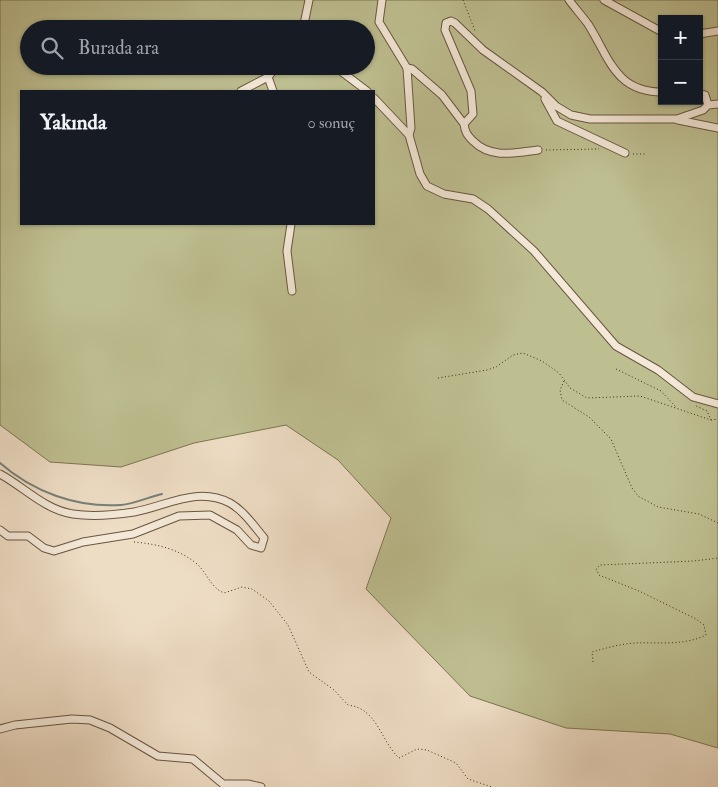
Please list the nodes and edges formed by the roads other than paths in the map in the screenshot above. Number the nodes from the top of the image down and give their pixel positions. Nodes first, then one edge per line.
1 (309, 0) edge
2 (382, 0) edge
3 (569, 0) edge
4 (604, 0) edge
5 (306, 20) edge
6 (658, 30) edge
7 (718, 31) edge
8 (703, 33) edge
9 (407, 68) junction
10 (346, 75) edge
11 (268, 77) joint
12 (243, 90) edge
13 (273, 90) edge
14 (366, 90) edge
15 (542, 92) junction
16 (658, 92) edge
17 (703, 95) edge
18 (375, 99) edge
19 (718, 104) edge
20 (708, 105) junction
21 (678, 119) junction
22 (464, 124) junction
23 (718, 128) edge
24 (409, 135) junction
25 (538, 150) road end
26 (625, 153) road end
27 (291, 225) edge
28 (292, 291) dead end
29 (718, 404) edge
30 (0, 474) edge
31 (0, 530) edge
32 (0, 729) edge
33 (261, 787) edge

1 - 5 street
2 - 9 street
3 - 16 street
4 - 6 street
7 - 8 street
9 - 22 street
9 - 24 street
10 - 14 street
11 - 12 street
11 - 13 street
15 - 21 street
15 - 22 street
15 - 26 street
17 - 20 street
18 - 24 street
19 - 20 street
20 - 21 street
21 - 23 street
22 - 25 street
24 - 29 street
27 - 28 street
30 - 31 street
32 - 33 street

